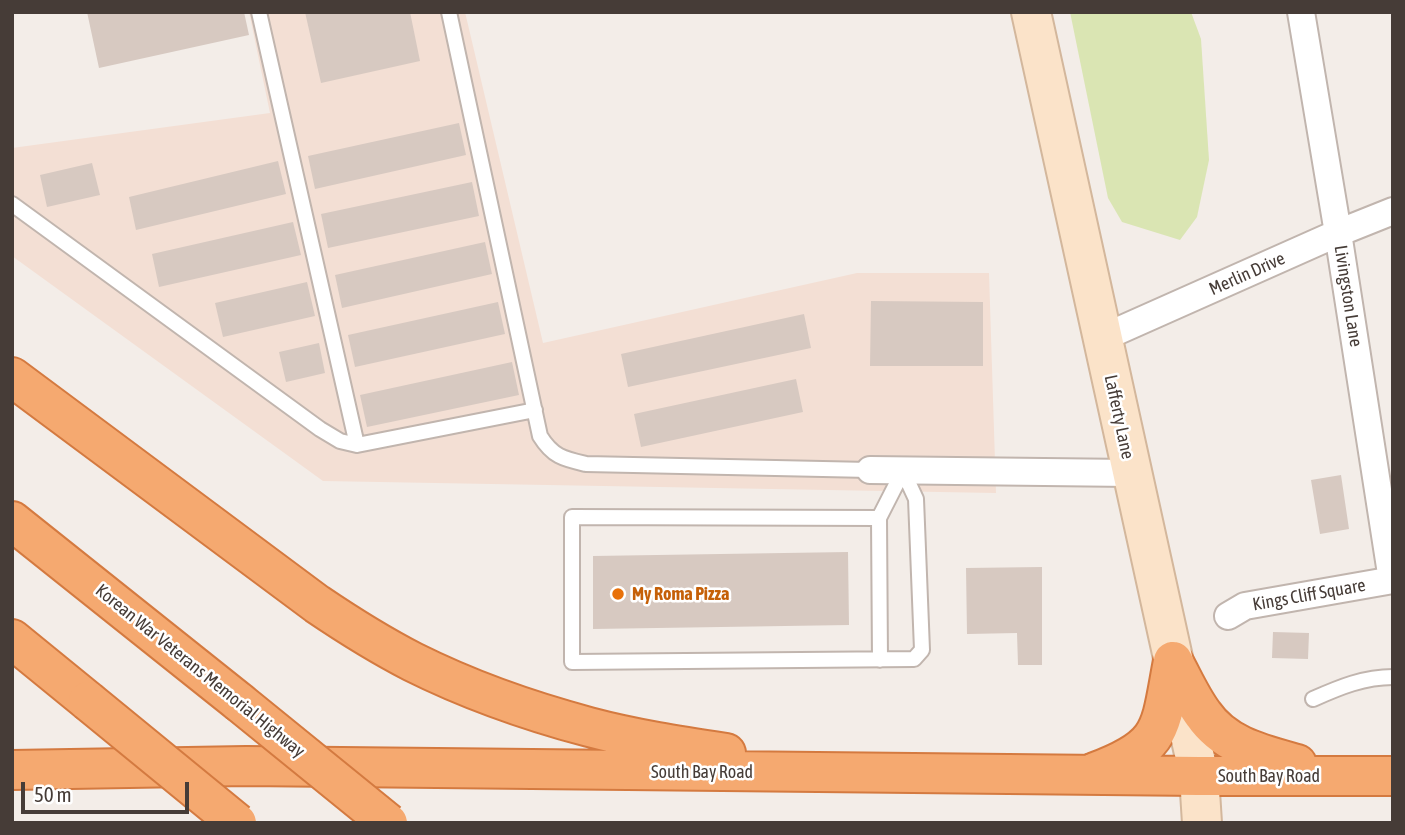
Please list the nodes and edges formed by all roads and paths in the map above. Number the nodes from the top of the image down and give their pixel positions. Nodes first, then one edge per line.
1 (258, 12) edge
2 (449, 12) edge
3 (1031, 12) edge
4 (1301, 12) edge
5 (12, 204) edge
6 (1393, 211) edge
7 (1338, 233) junction
8 (1102, 338) junction
9 (12, 377) edge
10 (535, 410) junction
11 (357, 445) junction
12 (870, 470) joint
13 (903, 471) junction
14 (1131, 473) junction
15 (879, 518) junction
16 (12, 521) edge
17 (1392, 580) edge
18 (1228, 616) dead end
19 (12, 639) edge
20 (880, 660) junction
21 (1173, 661) junction
22 (1393, 677) edge
23 (1313, 699) dead end
24 (12, 771) edge
25 (842, 772) junction
26 (1085, 775) junction
27 (1199, 776) junction
28 (1346, 776) junction
29 (1393, 776) edge
30 (237, 823) edge
31 (388, 823) edge
32 (1202, 823) edge

1 - 11 lane
2 - 10 lane
3 - 8 street, Lafferty Lane
4 - 7 street, Livingston Lane
5 - 11 lane
6 - 7 street, Merlin Drive
7 - 8 street, Merlin Drive
7 - 17 street, Livingston Lane
8 - 14 street, Lafferty Lane
9 - 25 highway
10 - 11 lane
10 - 12 lane
12 - 13 street
13 - 14 street
13 - 15 lane
13 - 20 lane
14 - 21 street, Lafferty Lane
15 - 20 lane
15 - 20 lane
16 - 31 highway, Korean War Veterans Memorial Highway, bridge
17 - 18 street, Kings Cliff Square
19 - 30 highway, bridge
21 - 26 highway
21 - 27 street, Lafferty Lane
21 - 28 highway
22 - 23 lane
24 - 25 highway, South Bay Road
25 - 26 highway, South Bay Road
26 - 27 highway, South Bay Road
27 - 28 highway, South Bay Road
27 - 32 street, Lafferty Lane
28 - 29 highway, South Bay Road

